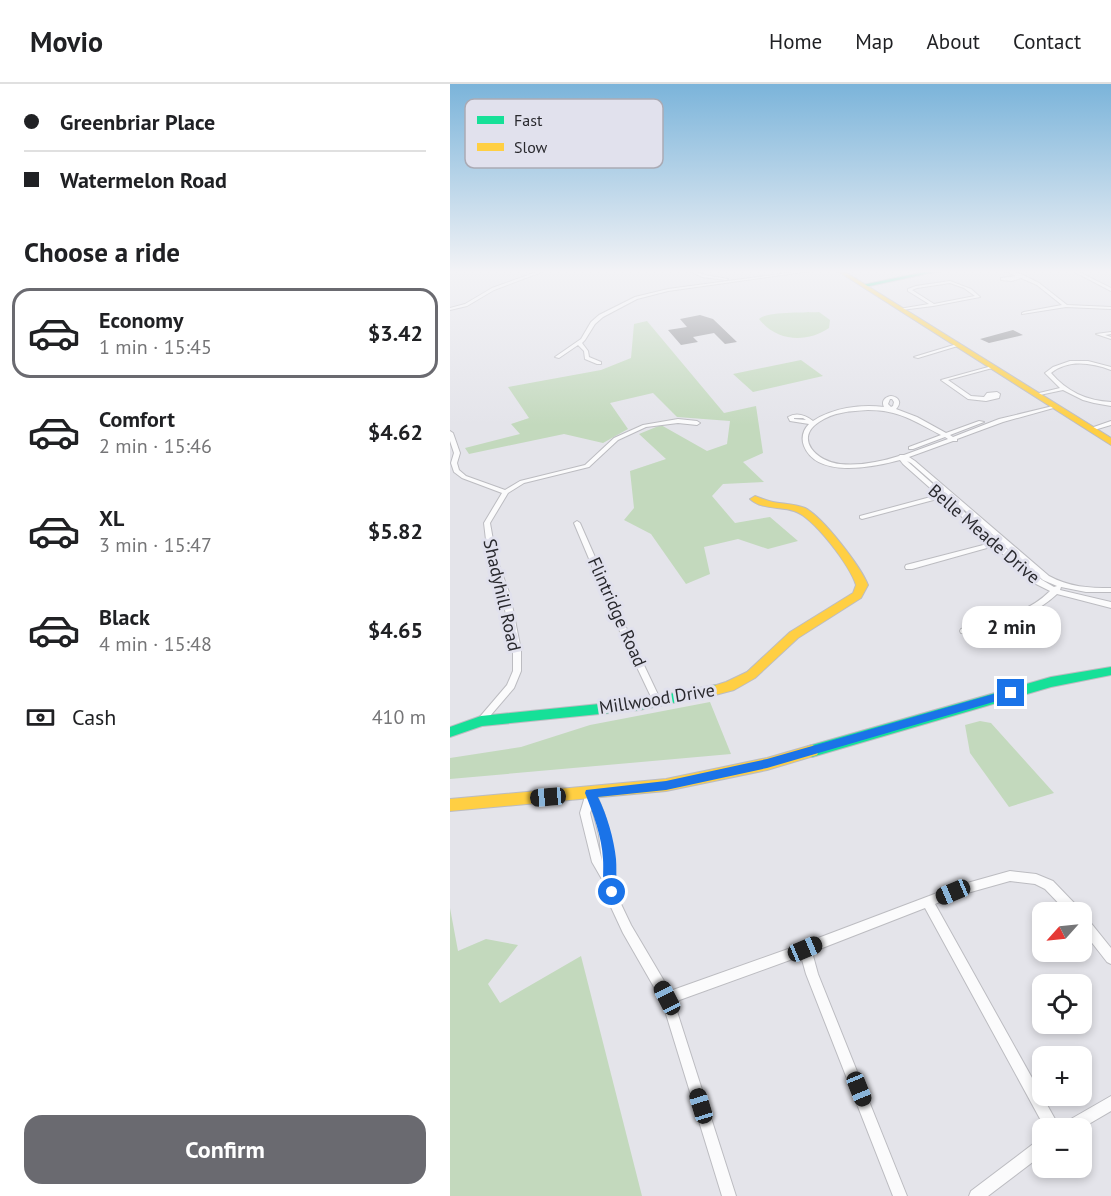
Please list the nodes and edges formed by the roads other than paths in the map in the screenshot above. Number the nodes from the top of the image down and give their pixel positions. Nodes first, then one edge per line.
1 (595, 322) edge
2 (922, 322) edge
3 (1111, 333) edge
4 (1111, 338) edge
5 (579, 343) junction
6 (960, 346) junction
7 (557, 357) dead end
8 (916, 357) dead end
9 (598, 363) dead end
10 (992, 369) junction
11 (1111, 369) edge
12 (1065, 388) junction
13 (1037, 395) junction
14 (986, 399) dead end
15 (1052, 404) junction
16 (1111, 404) edge
17 (698, 423) dead end
18 (1111, 425) edge
19 (1091, 429) junction
20 (450, 433) edge
21 (947, 436) junction
22 (955, 440) junction
23 (1111, 442) edge
24 (899, 455) junction
25 (506, 492) junction
26 (945, 495) junction
27 (754, 499) dead end
28 (862, 517) dead end
29 (577, 523) dead end
30 (1004, 542) junction
31 (994, 545) junction
32 (909, 567) dead end
33 (1058, 589) junction
34 (1111, 590) edge
35 (1111, 605) edge
36 (964, 631) dead end
37 (1111, 671) edge
38 (657, 701) junction
39 (482, 721) junction
40 (450, 732) edge
41 (591, 793) junction
42 (450, 805) edge
43 (928, 902) junction
44 (1065, 902) edge
45 (1092, 934) edge
46 (805, 949) junction
47 (1111, 958) edge
48 (667, 998) junction
49 (1111, 1103) edge
50 (1047, 1118) edge
51 (1086, 1118) edge
52 (1032, 1154) edge
53 (729, 1196) edge
54 (900, 1196) edge
55 (976, 1196) edge

1 - 5 street
2 - 6 street
3 - 4 street
5 - 7 street
5 - 9 street
6 - 8 street
6 - 10 street
10 - 13 street
10 - 14 street
11 - 12 street
12 - 13 street
12 - 16 street
13 - 15 street
15 - 19 street
15 - 21 street
15 - 22 street
17 - 25 street
18 - 19 street
19 - 23 street
20 - 25 street
21 - 22 street
21 - 24 street
21 - 24 street
22 - 24 street
24 - 26 street, Belle Meade Drive
25 - 39 street, Shadyhill Road
26 - 28 street
26 - 30 street, Belle Meade Drive
26 - 31 street, Belle Meade Drive
27 - 38 street, Millwood Drive
29 - 38 street, Flintridge Road
30 - 31 street
30 - 33 street, Belle Meade Drive
31 - 32 street
31 - 33 street, Belle Meade Drive
33 - 34 street, Belle Meade Drive
33 - 35 street, Belle Meade Drive
33 - 36 street
37 - 41 street
38 - 39 street, Millwood Drive
39 - 40 street, Millwood Drive
41 - 42 street
41 - 48 street
43 - 44 street
43 - 46 street
43 - 50 street
45 - 47 street
46 - 48 street
46 - 54 street
48 - 53 street
49 - 51 street
52 - 55 street

